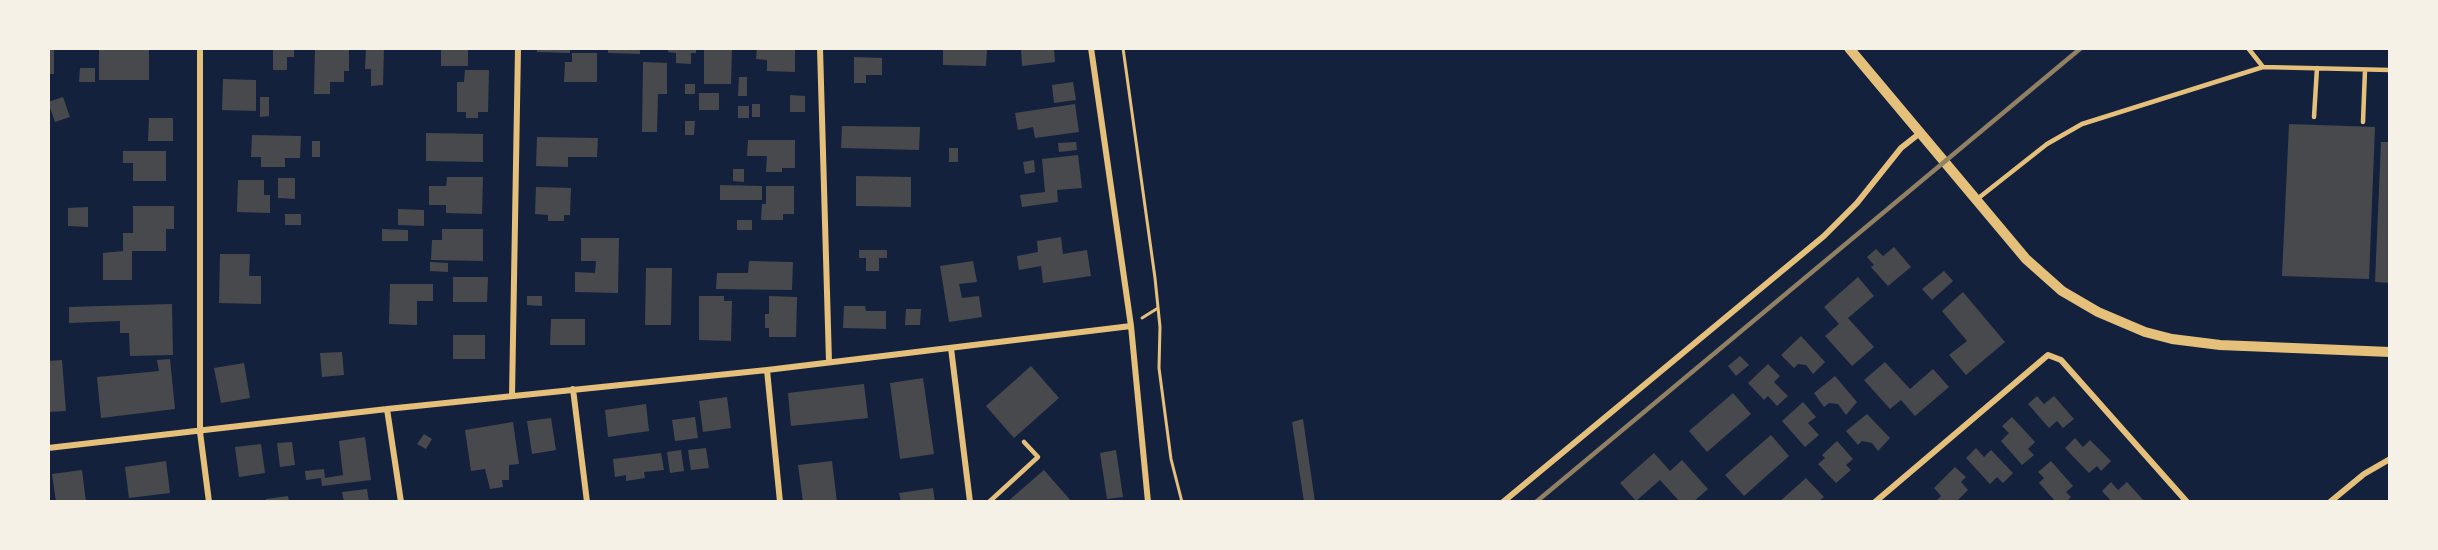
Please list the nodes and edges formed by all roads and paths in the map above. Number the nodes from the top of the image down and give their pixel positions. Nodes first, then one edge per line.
1 (200, 48) edge
2 (518, 48) edge
3 (820, 48) edge
4 (1091, 48) edge
5 (1124, 48) edge
6 (1849, 48) edge
7 (2248, 48) edge
8 (2264, 67) junction
9 (2317, 68) junction
10 (2365, 70) junction
11 (2390, 70) edge
12 (2314, 117) dead end
13 (2363, 122) dead end
14 (1920, 133) junction
15 (1976, 200) junction
16 (1158, 308) junction
17 (1131, 326) junction
18 (951, 348) junction
19 (2390, 352) edge
20 (829, 362) junction
21 (767, 370) junction
22 (573, 389) junction
23 (512, 396) junction
24 (387, 409) junction
25 (200, 432) junction
26 (1024, 442) dead end
27 (48, 448) edge
28 (2390, 459) edge
29 (209, 502) edge
30 (401, 502) edge
31 (587, 502) edge
32 (780, 502) edge
33 (970, 502) edge
34 (989, 502) edge
35 (1148, 502) edge
36 (1182, 502) edge
37 (1503, 502) edge
38 (1875, 502) edge
39 (2187, 502) edge
40 (2330, 502) edge

1 - 25 street
2 - 23 street
3 - 20 street
4 - 17 street
5 - 16 path
6 - 14 street
7 - 8 lane
8 - 9 lane
8 - 15 lane
9 - 10 lane
9 - 12 lane
10 - 11 lane
10 - 13 lane
14 - 15 street
14 - 37 street
15 - 19 street
16 - 17 path
16 - 36 path
17 - 18 street
17 - 35 street
18 - 20 street
18 - 33 street
20 - 21 street
21 - 22 street
21 - 32 street
22 - 23 street
22 - 31 street
23 - 24 street
24 - 25 street
24 - 30 street
25 - 27 street
25 - 29 street
26 - 34 lane
28 - 40 street
38 - 39 street

